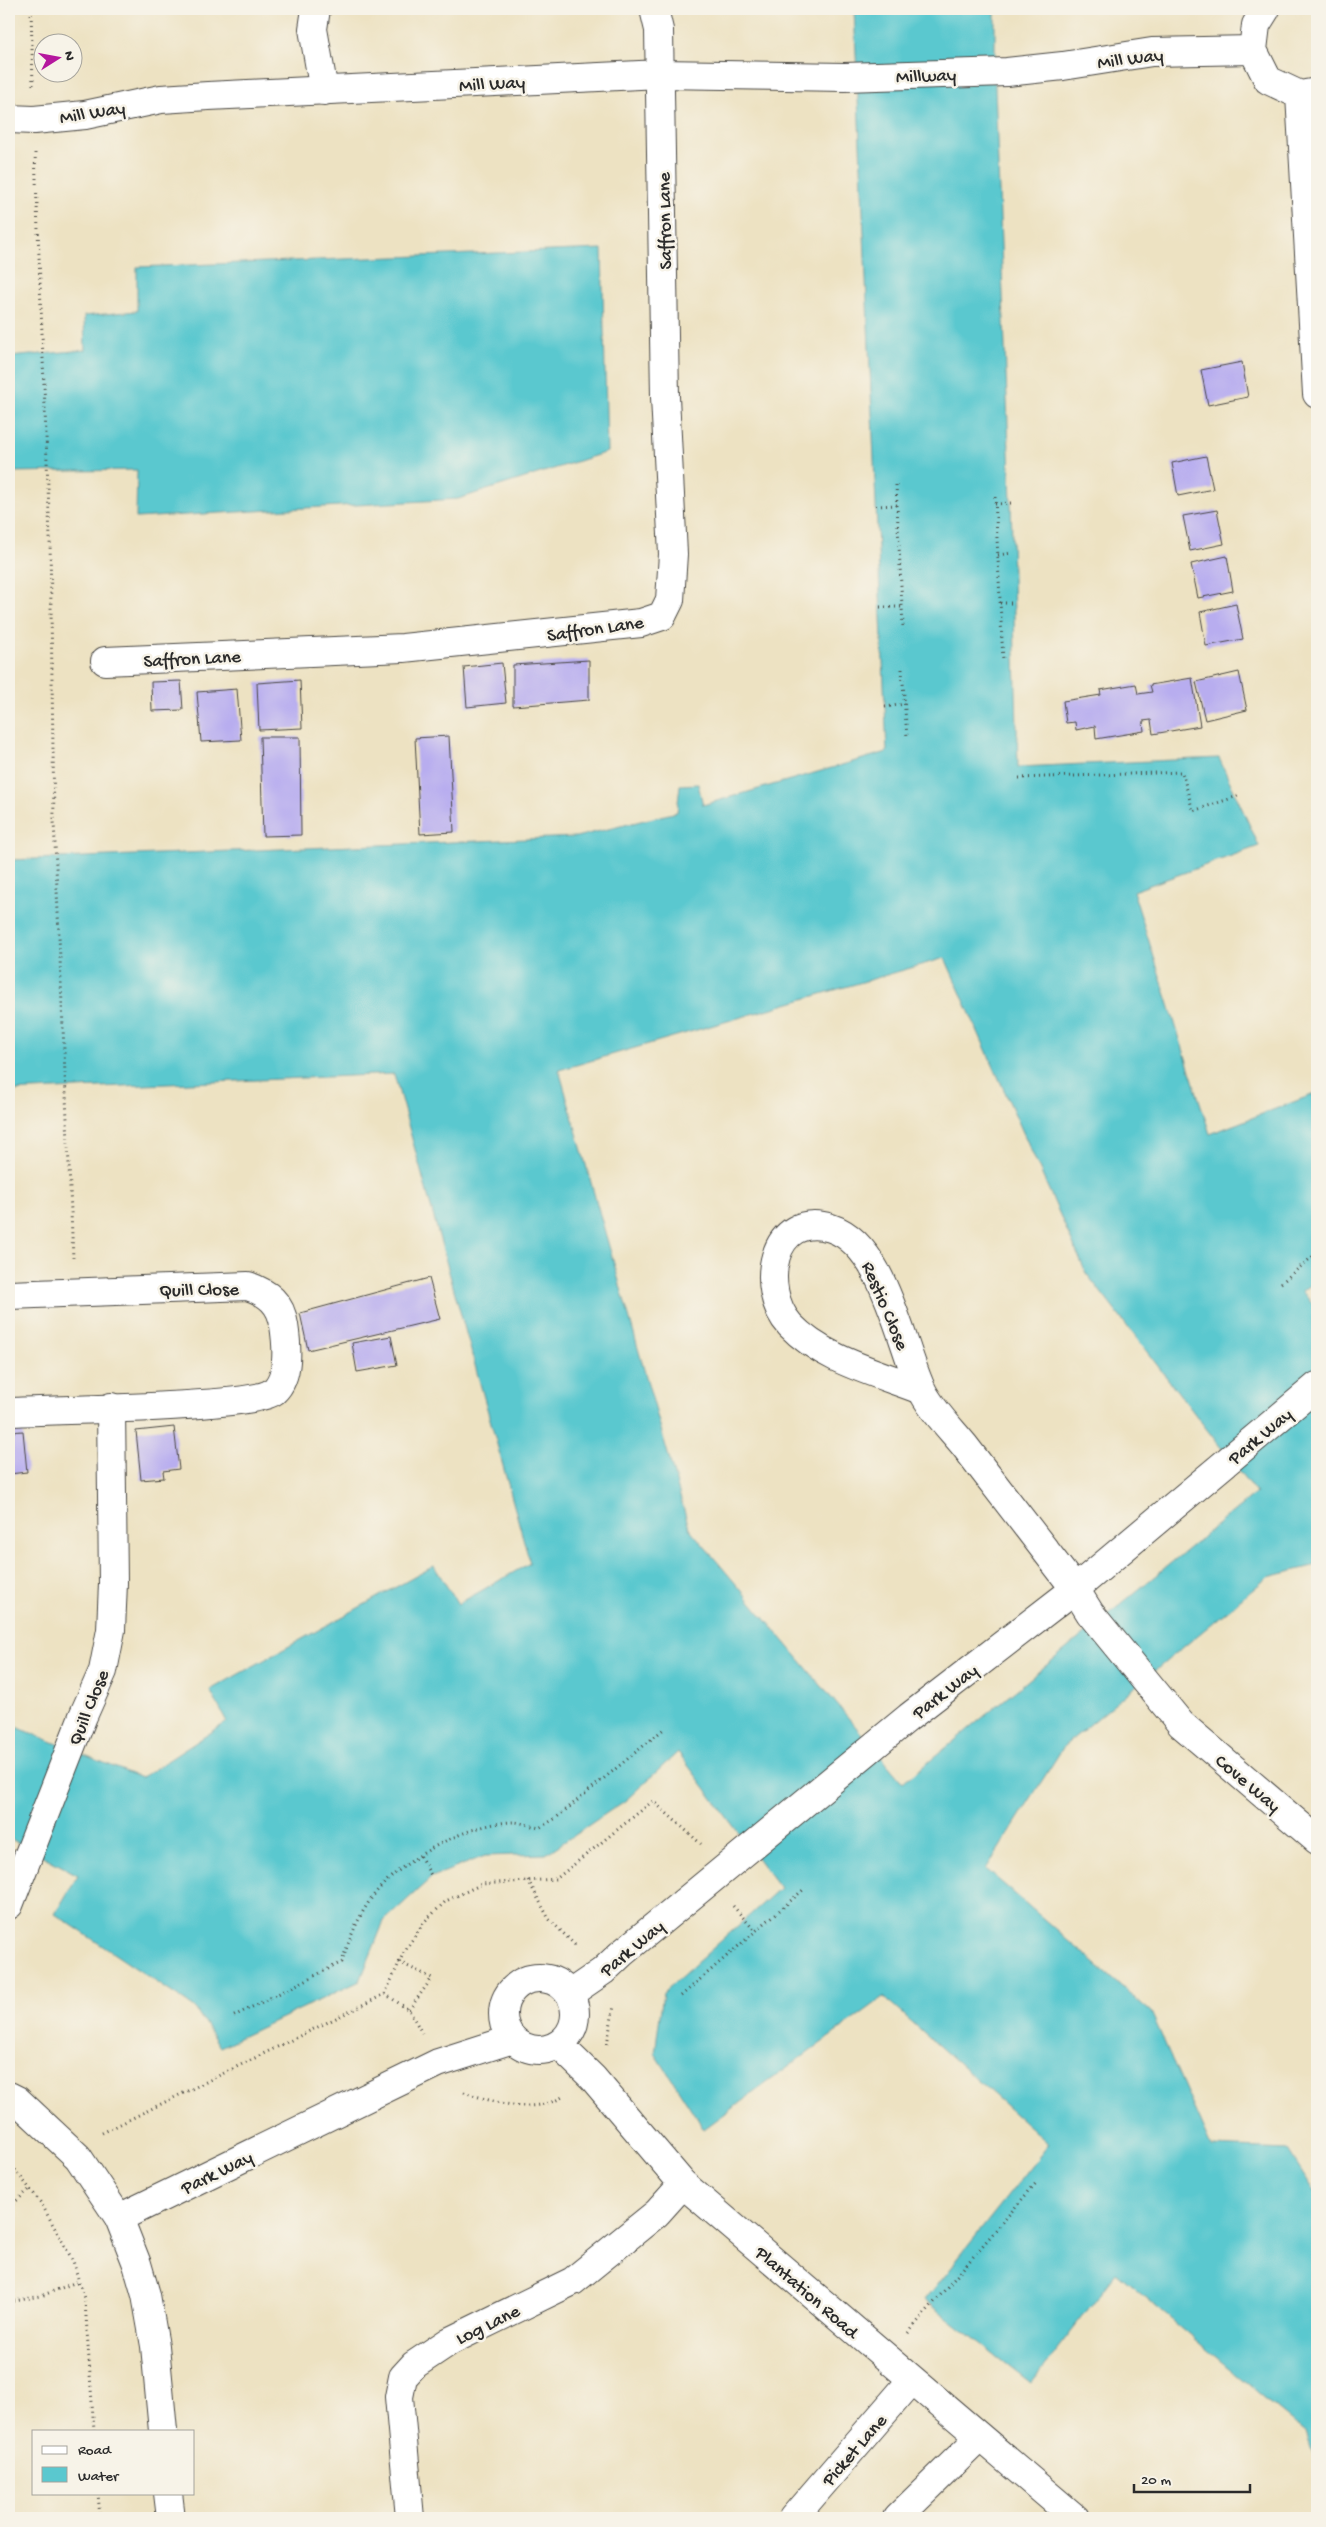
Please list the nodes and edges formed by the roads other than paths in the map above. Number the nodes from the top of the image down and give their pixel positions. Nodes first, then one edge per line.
1 (316, 9) edge
2 (654, 9) edge
3 (1266, 9) edge
4 (1253, 50) junction
5 (1007, 72) joint
6 (660, 74) junction
7 (844, 77) joint
8 (324, 91) junction
9 (1309, 94) edge
10 (9, 119) edge
11 (1317, 394) edge
12 (105, 662) dead end
13 (9, 1295) edge
14 (1317, 1386) edge
15 (922, 1390) junction
16 (111, 1407) junction
17 (9, 1412) edge
18 (1075, 1589) junction
19 (1090, 1613) joint
20 (1317, 1840) edge
21 (9, 1905) edge
22 (571, 1994) junction
23 (513, 2039) junction
24 (559, 2044) junction
25 (9, 2096) edge
26 (683, 2184) junction
27 (119, 2218) junction
28 (912, 2380) junction
29 (163, 2430) edge
30 (979, 2438) junction
31 (168, 2494) edge
32 (171, 2518) edge
33 (410, 2518) edge
34 (793, 2518) edge
35 (897, 2518) edge
36 (1075, 2518) edge

1 - 8 street
2 - 6 street
3 - 4 street
4 - 5 street, Mill Way
4 - 9 street
5 - 7 street, Millway
6 - 7 street, Mill Way
6 - 8 street, Mill Way
6 - 12 street, Saffron Lane
8 - 10 street, Mill Way
9 - 11 street
13 - 16 street, Quill Close
14 - 18 street, Park Way
15 - 15 street, Restio Close
15 - 18 street, Restio Close
16 - 17 street, Quill Close
16 - 21 street, Quill Close
18 - 19 street, Restio Close
18 - 22 street, Park Way
19 - 20 street, Cove Way
22 - 23 street
22 - 24 street
23 - 24 street
23 - 27 street, Park Way
24 - 26 street, Plantation Road
25 - 27 street
26 - 28 street, Plantation Road
26 - 33 street, Log Lane
27 - 29 street
28 - 30 street, Plantation Road
28 - 34 street, Picket Lane
30 - 35 street
30 - 36 street, Plantation Road
31 - 32 street

